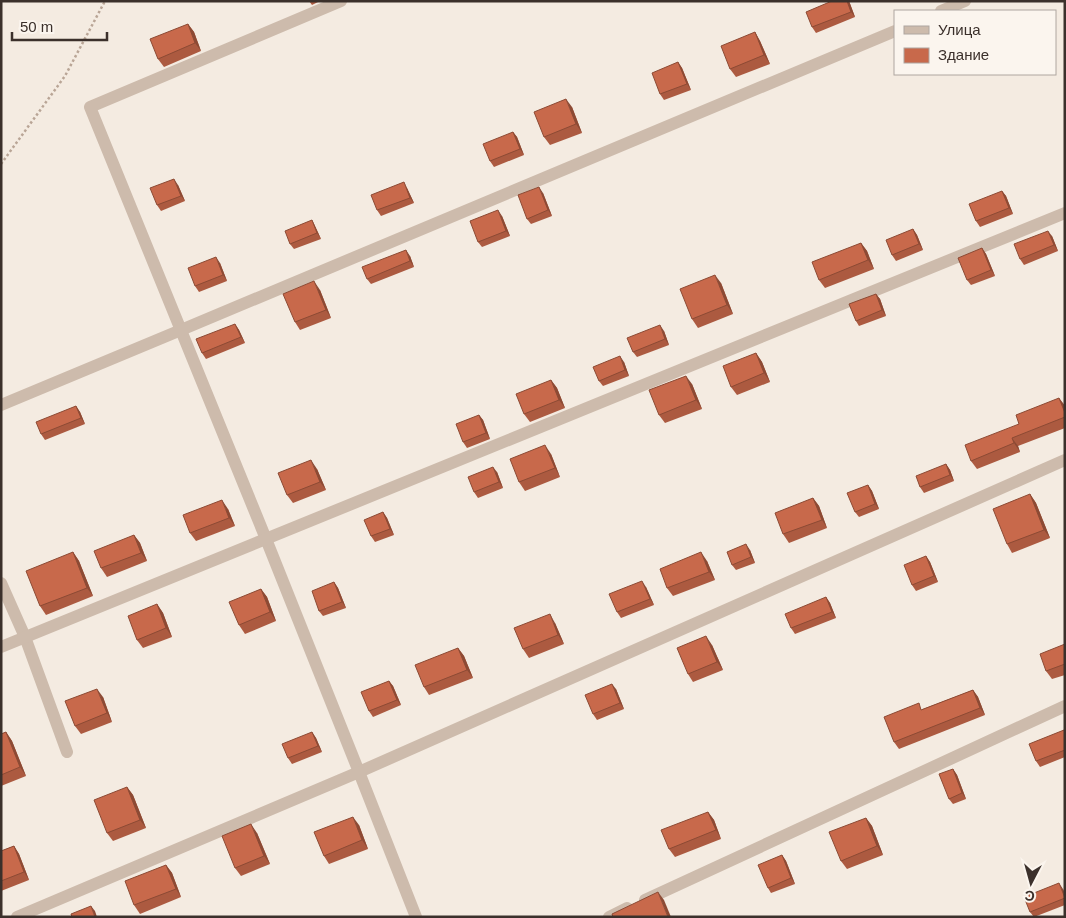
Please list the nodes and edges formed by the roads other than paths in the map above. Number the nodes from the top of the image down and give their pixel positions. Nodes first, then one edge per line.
1 (340, 1) edge
2 (965, 1) edge
3 (943, 10) edge
4 (894, 31) edge
5 (1065, 213) edge
6 (181, 330) junction
7 (1, 405) edge
8 (1065, 460) edge
9 (266, 538) junction
10 (1, 583) edge
11 (25, 637) junction
12 (1, 647) edge
13 (1065, 706) edge
14 (67, 752) dead end
15 (359, 772) junction
16 (17, 917) edge
17 (416, 917) edge
18 (609, 917) edge

1 - 6 street
2 - 3 street
4 - 6 street
5 - 9 street
6 - 7 street
6 - 9 street
8 - 15 street
9 - 11 street
9 - 15 street
10 - 11 street
11 - 12 street
11 - 14 street
13 - 18 street
15 - 16 street
15 - 17 street

